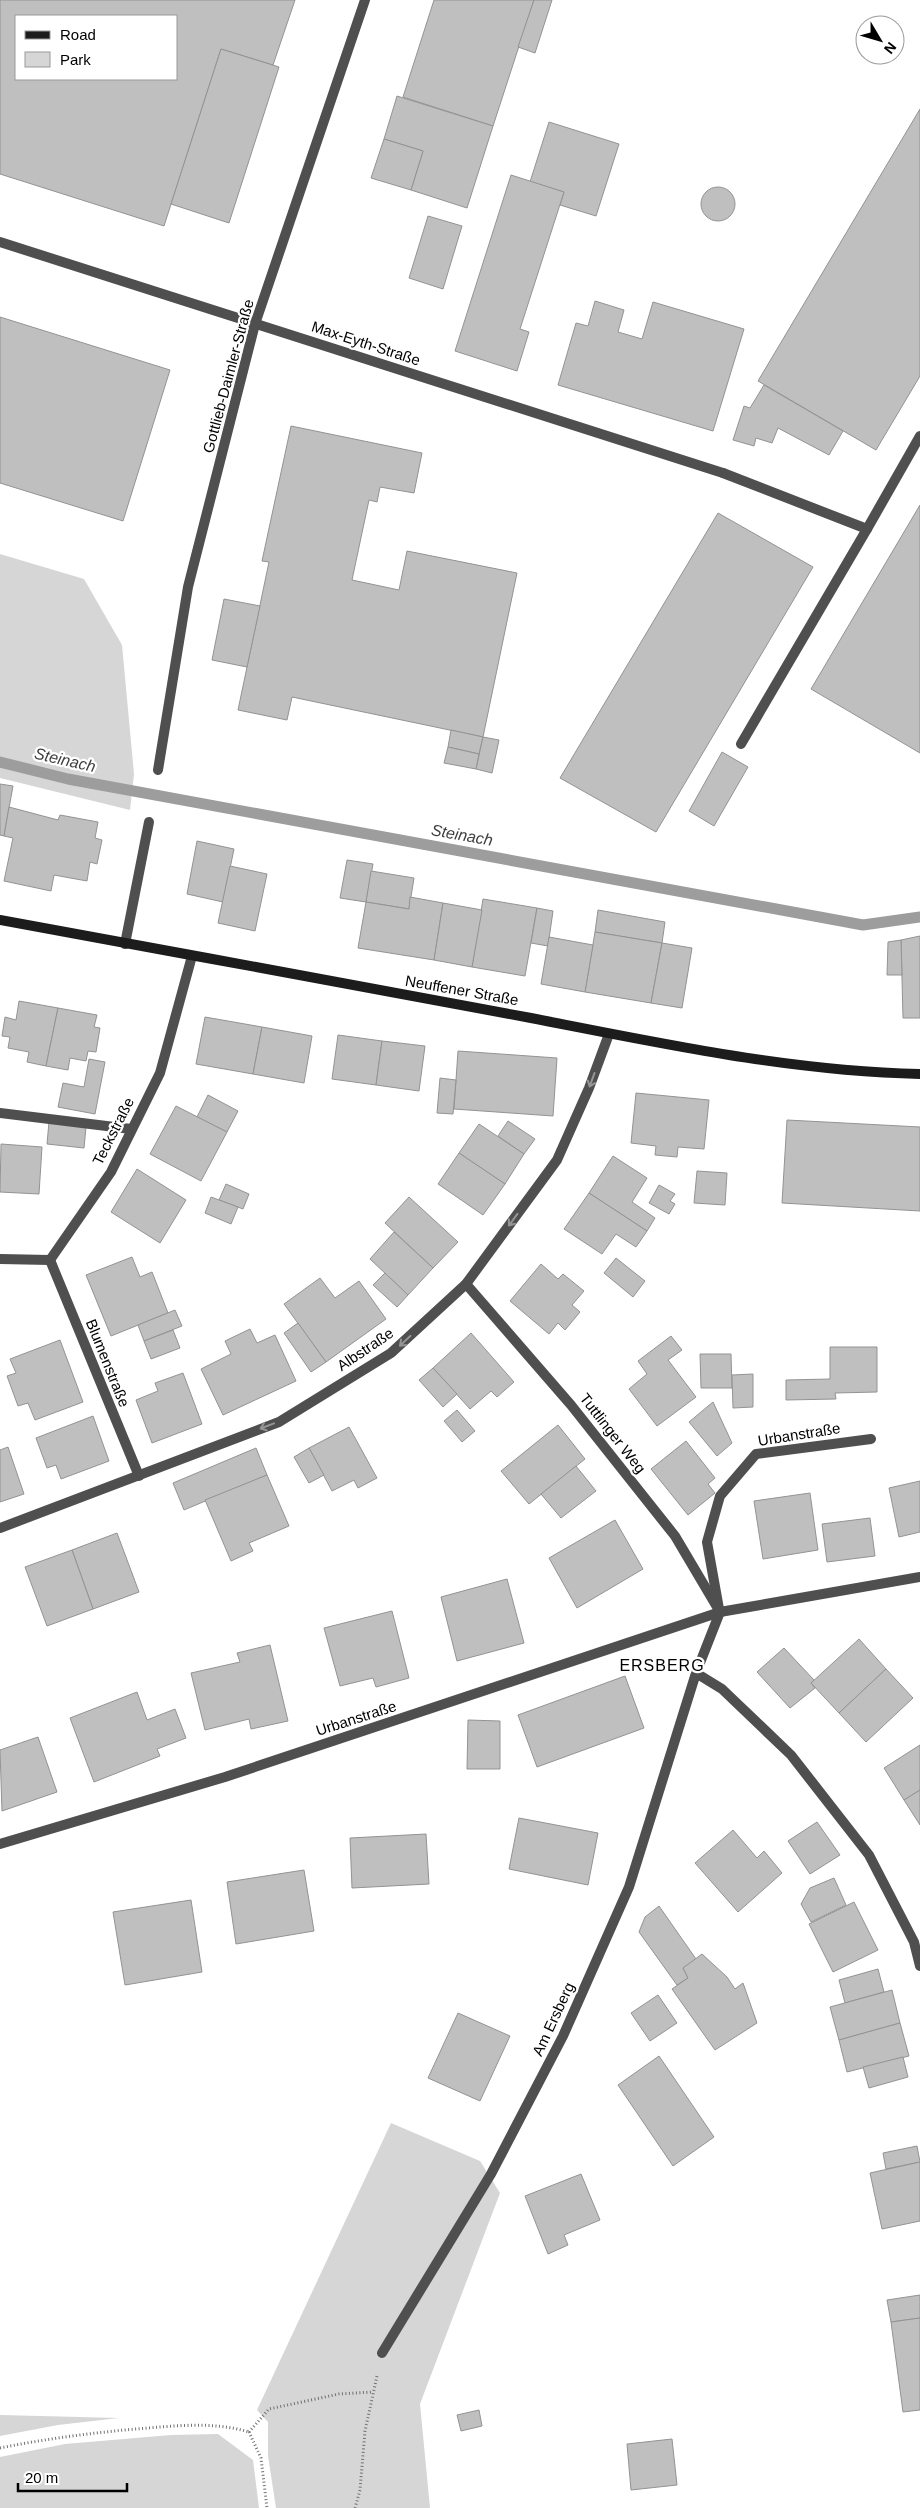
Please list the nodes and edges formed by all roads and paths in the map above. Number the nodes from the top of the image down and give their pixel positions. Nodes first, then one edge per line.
1 (365, 0) edge
2 (0, 242) edge
3 (255, 324) junction
4 (920, 436) edge
5 (867, 529) junction
6 (742, 744) dead end
7 (158, 770) dead end
8 (149, 822) dead end
9 (0, 920) edge
10 (125, 944) junction
11 (192, 956) junction
12 (608, 1034) junction
13 (920, 1074) edge
14 (0, 1113) edge
15 (132, 1129) junction
16 (0, 1259) edge
17 (50, 1260) junction
18 (466, 1284) junction
19 (871, 1439) dead end
20 (139, 1476) junction
21 (0, 1528) edge
22 (920, 1577) edge
23 (720, 1612) junction
24 (696, 1673) junction
25 (0, 1844) edge
26 (920, 1966) edge
27 (382, 2353) joint
28 (374, 2392) junction
29 (249, 2432) junction
30 (0, 2448) edge
31 (267, 2508) edge
32 (355, 2508) edge

1 - 3 street, Gottlieb-Daimler-Straße
2 - 3 street, Max-Eyth-Straße
3 - 5 street, Max-Eyth-Straße
3 - 7 street, Gottlieb-Daimler-Straße
4 - 5 street
5 - 6 street
8 - 10 street
9 - 10 main road, Neuffener Straße
10 - 11 main road, Neuffener Straße
11 - 12 main road, Neuffener Straße
11 - 15 street, Teckstraße
12 - 13 main road, Neuffener Straße
12 -> 18 street, Albstraße
14 - 15 street
15 - 17 street, Teckstraße
16 - 17 street
17 - 20 street, Blumenstraße
18 -> 20 street, Albstraße
18 - 23 street, Tuttlinger Weg
19 - 23 street, Urbanstraße
20 - 21 street, Albstraße
22 - 23 street, Urbanstraße
23 - 24 street, Am Ersberg
23 - 25 street, Urbanstraße
24 - 26 street
24 - 27 street, Am Ersberg
27 - 28 path
28 - 29 path
28 - 32 path
29 - 30 path
29 - 31 path

